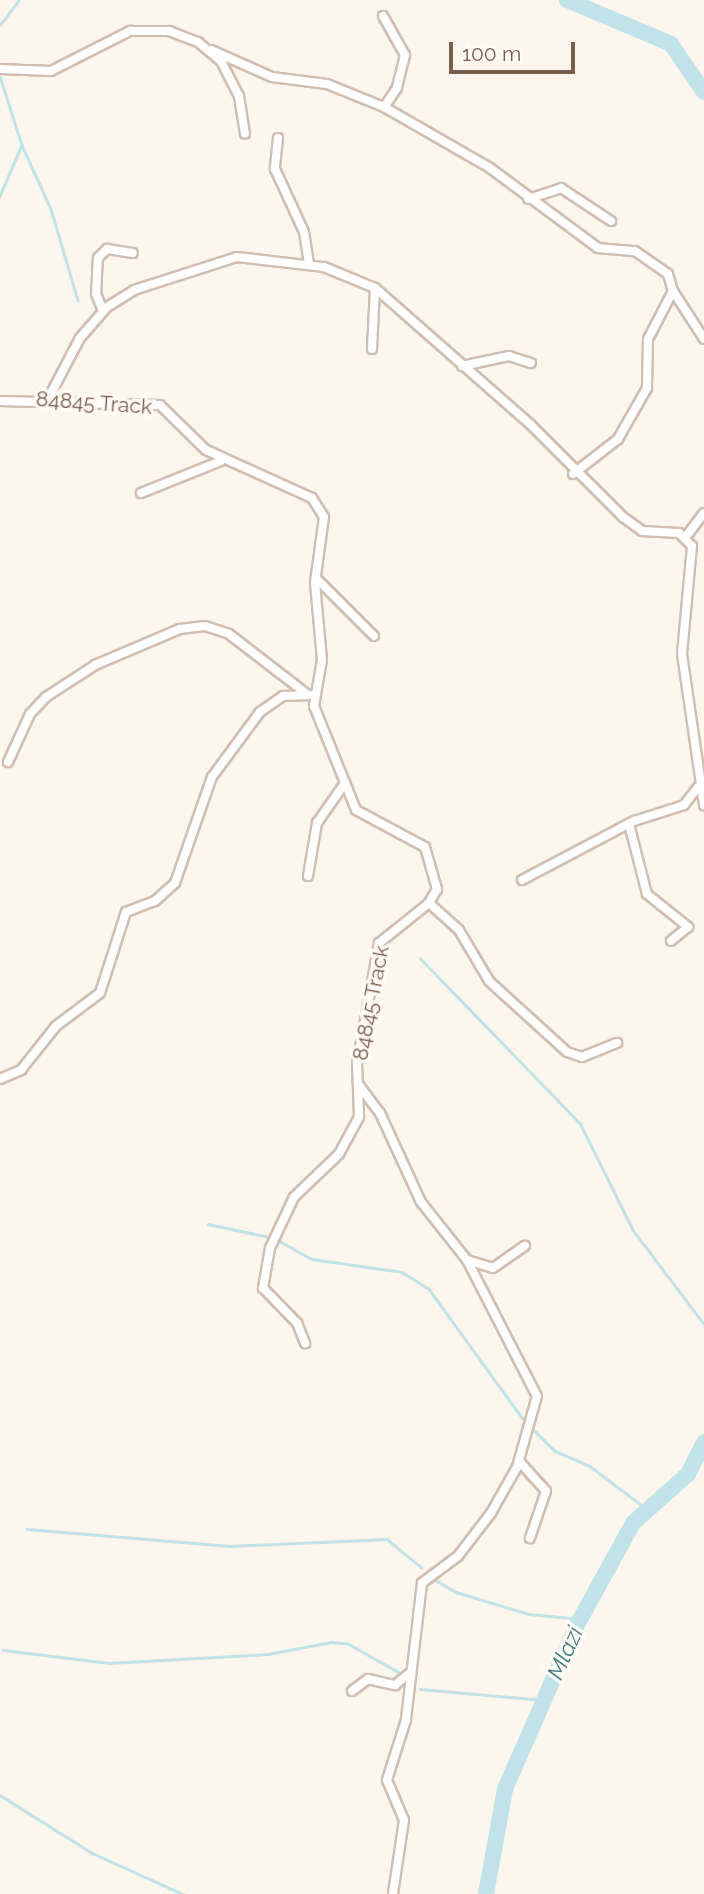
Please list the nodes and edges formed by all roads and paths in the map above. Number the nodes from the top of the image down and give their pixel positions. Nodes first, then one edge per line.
1 (383, 16) dead end
2 (211, 50) junction
3 (0, 69) edge
4 (384, 107) junction
5 (245, 134) dead end
6 (278, 138) dead end
7 (528, 199) junction
8 (611, 222) dead end
9 (133, 253) dead end
10 (309, 265) junction
11 (375, 288) junction
12 (673, 291) junction
13 (103, 311) junction
14 (704, 339) edge
15 (372, 349) dead end
16 (531, 363) dead end
17 (461, 366) junction
18 (48, 399) junction
19 (0, 401) edge
20 (221, 461) junction
21 (573, 474) junction
22 (141, 492) dead end
23 (704, 513) edge
24 (685, 538) junction
25 (316, 578) junction
26 (374, 636) dead end
27 (310, 694) junction
28 (8, 762) dead end
29 (345, 783) junction
30 (698, 787) junction
31 (704, 805) edge
32 (629, 824) junction
33 (308, 876) dead end
34 (522, 880) dead end
35 (429, 903) junction
36 (671, 941) dead end
37 (617, 1043) dead end
38 (0, 1079) edge
39 (358, 1084) junction
40 (525, 1246) dead end
41 (467, 1260) junction
42 (305, 1343) dead end
43 (519, 1461) junction
44 (530, 1538) dead end
45 (413, 1669) junction
46 (352, 1691) dead end
47 (393, 1894) edge

1 - 4 street
2 - 3 street
2 - 4 street
2 - 5 street
4 - 7 street
6 - 10 street
7 - 8 street
7 - 12 street
9 - 13 street
10 - 11 street
10 - 13 street
11 - 15 street
11 - 17 street
12 - 14 street
12 - 21 street
13 - 18 street
16 - 17 street
17 - 21 street
18 - 19 street, 84845 Track
18 - 20 street, 84845 Track
20 - 22 street
20 - 25 street, 84845 Track
21 - 24 street
23 - 24 street
24 - 30 street
25 - 26 street
25 - 27 street, 84845 Track
27 - 28 street
27 - 29 street
27 - 38 street
29 - 33 street
29 - 35 street
30 - 31 street
30 - 32 street
32 - 34 street
32 - 36 street
35 - 37 street
35 - 39 street, 84845 Track
39 - 41 street
39 - 42 street, 84845 Track
40 - 41 street
41 - 43 street
43 - 44 street
43 - 45 street
45 - 46 street
45 - 47 street

